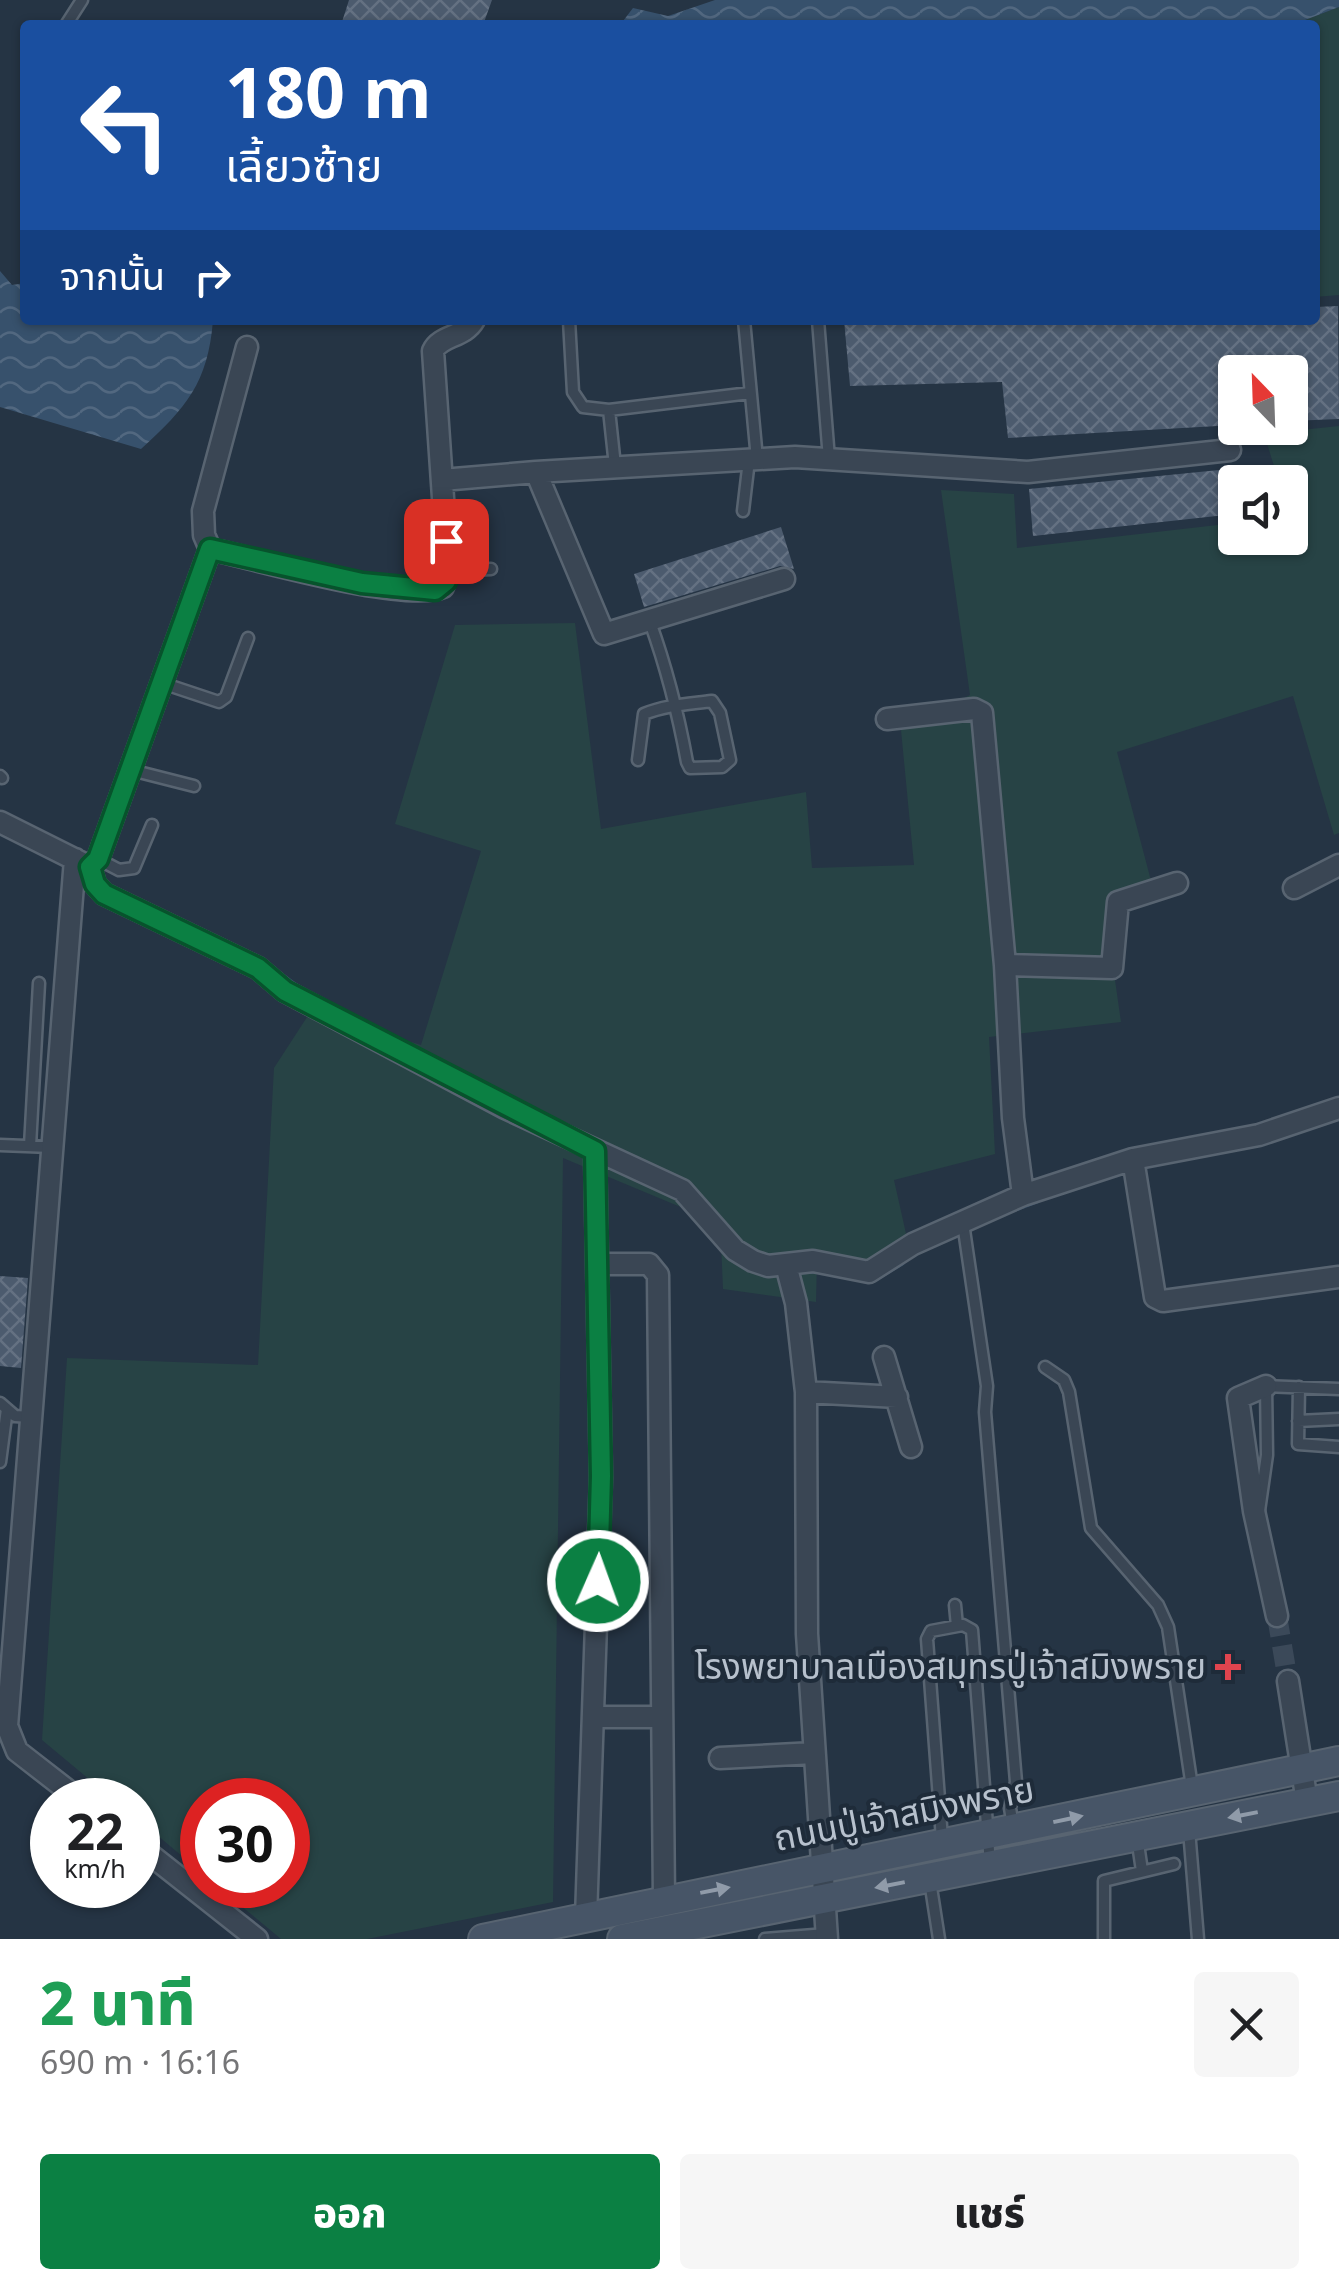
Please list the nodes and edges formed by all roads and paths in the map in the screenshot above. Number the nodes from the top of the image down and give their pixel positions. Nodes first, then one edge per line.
1 (470, 325) edge
2 (568, 325) edge
3 (744, 325) edge
4 (818, 325) edge
5 (248, 347) dead end
6 (750, 394) junction
7 (609, 410) junction
8 (1230, 450) dead end
9 (829, 459) junction
10 (754, 460) junction
11 (615, 466) junction
12 (536, 472) junction
13 (442, 480) junction
14 (743, 511) dead end
15 (210, 549) junction
16 (491, 569) dead end
17 (448, 571) junction
18 (784, 580) dead end
19 (650, 622) junction
20 (248, 638) dead end
21 (161, 683) junction
22 (677, 706) junction
23 (887, 719) dead end
24 (638, 760) dead end
25 (131, 770) junction
26 (194, 786) dead end
27 (0, 822) edge
28 (152, 826) dead end
29 (88, 862) junction
30 (1339, 865) edge
31 (1178, 883) dead end
32 (1294, 888) dead end
33 (1005, 965) junction
34 (39, 983) dead end
35 (1339, 1108) edge
36 (0, 1144) edge
37 (40, 1146) junction
38 (595, 1159) junction
39 (1134, 1165) junction
40 (1023, 1195) junction
41 (964, 1229) junction
42 (598, 1264) junction
43 (786, 1271) junction
44 (1339, 1276) edge
45 (884, 1357) dead end
46 (1045, 1367) dead end
47 (1266, 1386) joint
48 (1299, 1387) junction
49 (1339, 1388) edge
50 (806, 1392) junction
51 (897, 1397) junction
52 (3, 1406) edge
53 (31, 1417) junction
54 (1339, 1419) edge
55 (1298, 1420) junction
56 (911, 1447) dead end
57 (1339, 1447) edge
58 (0, 1462) edge
59 (955, 1605) dead end
60 (1277, 1616) tunnel mouth
61 (956, 1626) junction
62 (1288, 1681) tunnel mouth
63 (594, 1717) junction
64 (661, 1717) junction
65 (3, 1723) edge
66 (814, 1753) junction
67 (720, 1758) dead end
68 (1339, 1762) edge
69 (1302, 1769) junction
70 (52, 1778) edge
71 (1193, 1793) junction
72 (1339, 1796) edge
73 (987, 1798) junction
74 (1307, 1802) junction
75 (939, 1808) junction
76 (1189, 1825) junction
77 (1001, 1833) junction
78 (1136, 1836) junction
79 (942, 1845) junction
80 (160, 1863) edge
81 (1174, 1864) dead end
82 (990, 1865) junction
83 (821, 1868) junction
84 (1142, 1871) junction
85 (930, 1878) junction
86 (825, 1898) junction
87 (664, 1900) junction
88 (586, 1918) junction
89 (697, 1932) edge
90 (827, 1936) edge
91 (257, 1939) edge
92 (483, 1939) edge
93 (622, 1939) edge
94 (765, 1939) edge
95 (939, 1939) edge
96 (1104, 1939) edge
97 (1198, 1939) edge

1 - 13 street
2 - 7 lane
3 - 6 lane
4 - 9 lane
5 - 15 street
6 - 7 lane
6 - 10 lane
7 - 11 lane
8 - 9 street
9 - 10 street
10 - 11 street
10 - 14 lane
11 - 12 street
12 - 13 street
12 - 19 street
13 - 17 street
15 - 17 street
15 - 21 street
16 - 17 lane
18 - 19 street
19 - 22 lane
20 - 21 lane
21 - 25 street
22 - 22 lane
22 - 24 lane
23 - 33 street
25 - 26 lane
25 - 29 street
27 - 29 street
28 - 29 lane
29 - 37 street
29 - 38 street
30 - 32 street
31 - 33 street
33 - 40 street
34 - 37 lane
35 - 39 street
36 - 37 lane
37 - 53 street
38 - 42 street
38 - 43 street
39 - 40 street
39 - 44 street
40 - 41 street
41 - 43 street
41 - 77 lane
42 - 63 street
42 - 64 street
43 - 50 street
45 - 51 street
46 - 71 lane
47 - 48 lane
47 - 60 street
48 - 49 lane
48 - 55 lane
50 - 51 street
50 - 66 street
51 - 56 street
52 - 53 lane
52 - 58 lane
53 - 65 street
54 - 55 lane
55 - 57 lane
59 - 61 lane
61 - 73 lane
61 - 75 lane
62 - 69 street
63 - 64 street
63 - 88 street
64 - 87 street
65 - 70 street
66 - 67 street
66 - 83 street
68 - 69 main road, ถนนปู่เจ้าสมิงพราย
69 - 71 main road, ถนนปู่เจ้าสมิงพราย
69 - 74 street
77 -> 71 main road, ถนนปู่เจ้าสมิงพราย
72 - 74 main road, ถนนปู่เจ้าสมิงพราย
73 - 75 lane
73 - 77 lane
74 -> 76 main road, ถนนปู่เจ้าสมิงพราย
75 - 79 lane
76 - 78 main road, ถนนปู่เจ้าสมิงพราย
76 - 97 lane
77 - 79 main road, ถนนปู่เจ้าสมิงพราย
77 - 82 lane
78 - 82 main road, ถนนปู่เจ้าสมิงพราย
78 - 84 lane
79 - 83 main road, ถนนปู่เจ้าสมิงพราย
80 - 91 street
81 - 84 lane
82 - 85 main road, ถนนปู่เจ้าสมิงพราย
83 - 86 street
87 -> 83 main road, ถนนปู่เจ้าสมิงพราย
84 - 96 lane
85 -> 86 main road, ถนนปู่เจ้าสมิงพราย
85 - 95 lane
86 - 89 main road, ถนนปู่เจ้าสมิงพราย
86 - 90 street
87 - 88 main road, ถนนปู่เจ้าสมิงพราย
88 - 92 main road, ถนนปู่เจ้าสมิงพราย
89 - 93 main road, ถนนปู่เจ้าสมิงพราย
90 - 94 lane

